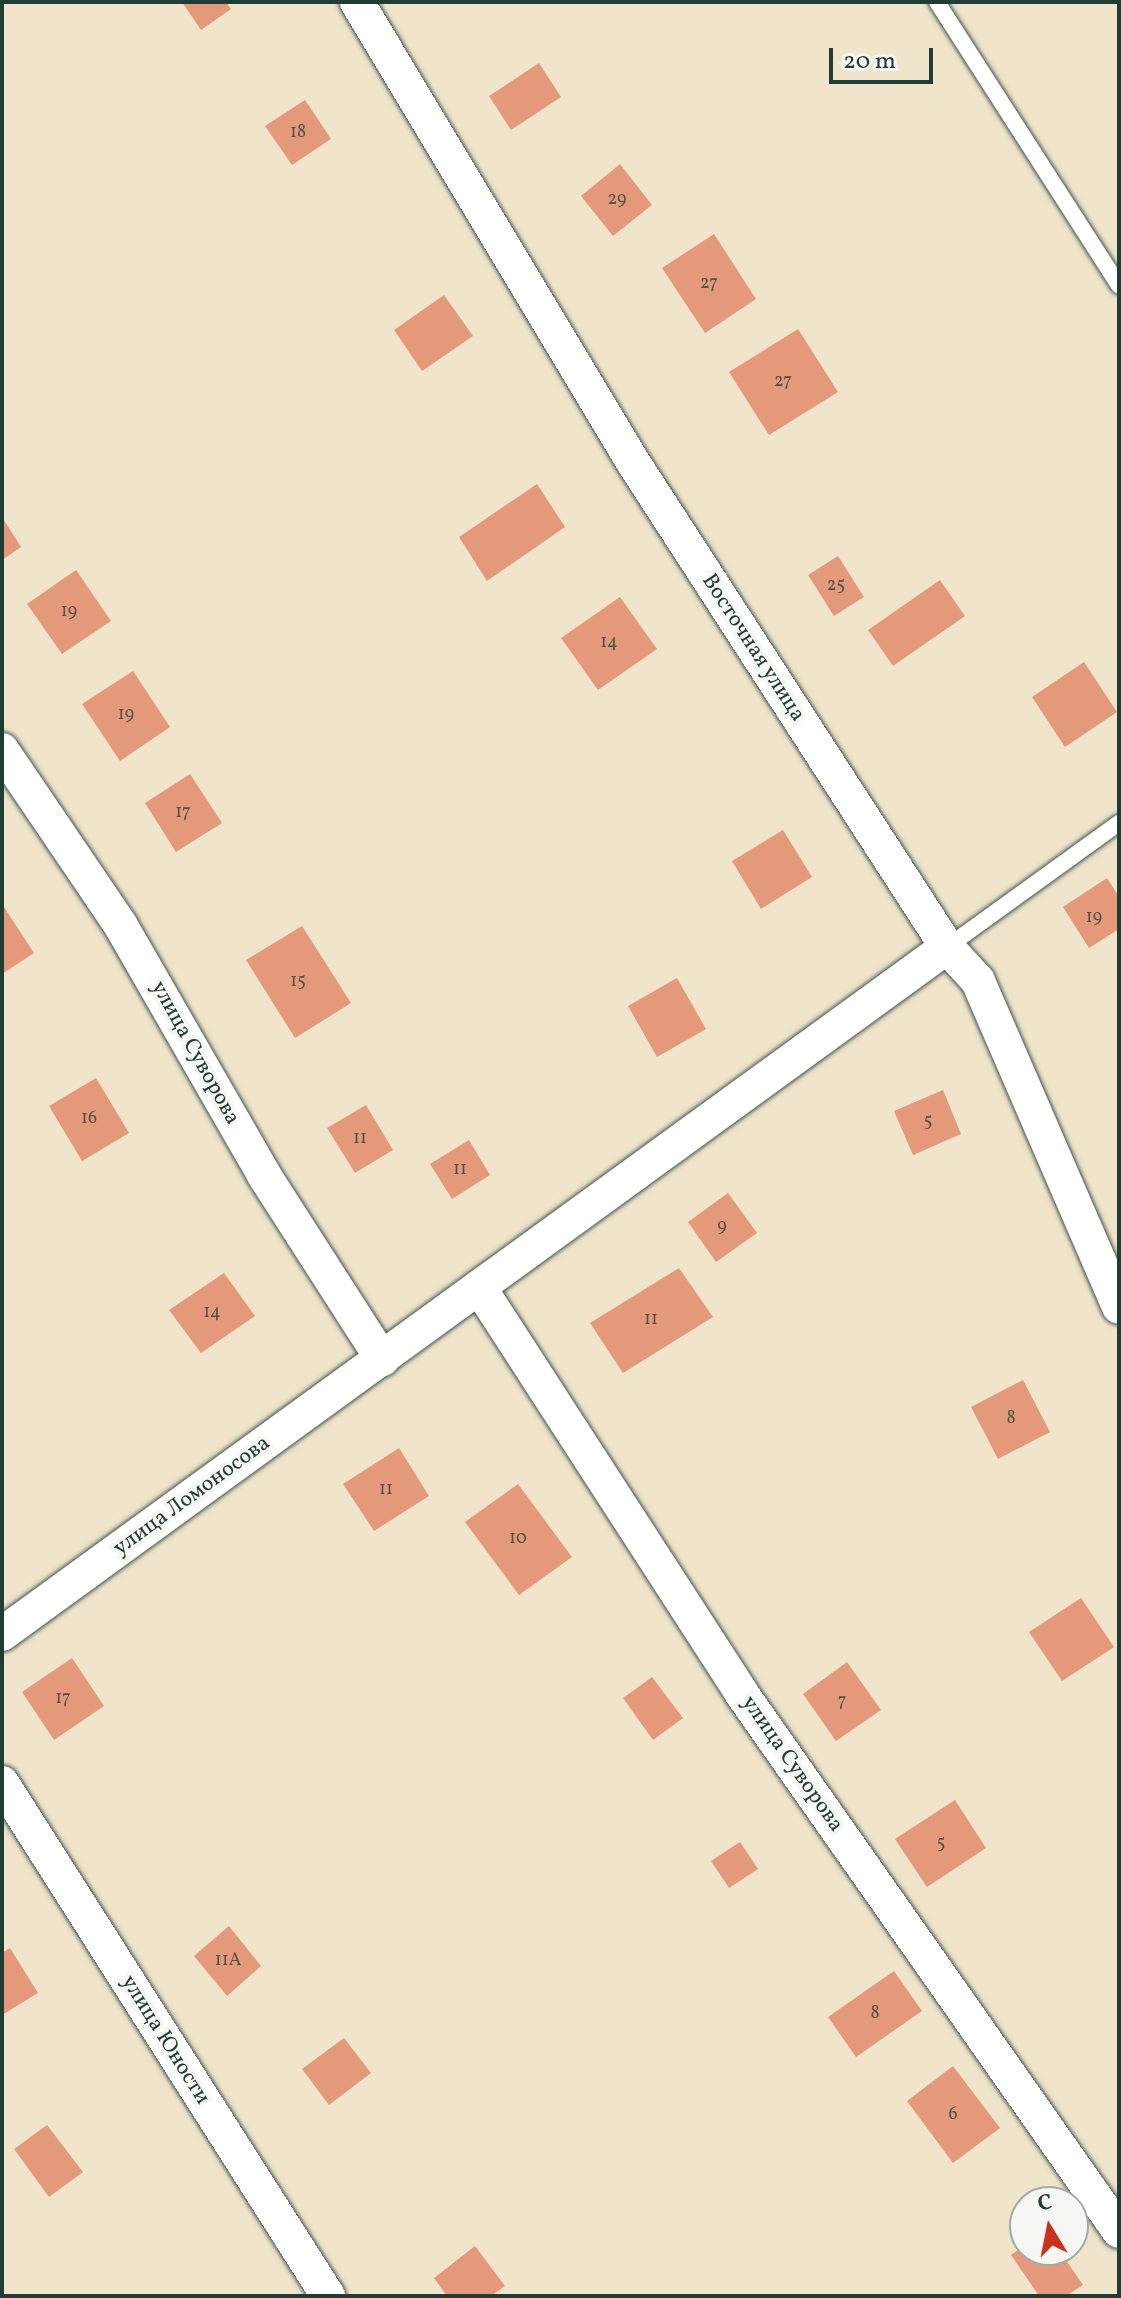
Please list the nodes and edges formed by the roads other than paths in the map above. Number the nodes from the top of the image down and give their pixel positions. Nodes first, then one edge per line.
1 (357, 2) edge
2 (937, 2) edge
3 (1119, 286) edge
4 (2, 750) edge
5 (1119, 823) edge
6 (947, 947) junction
7 (479, 1287) junction
8 (1119, 1307) edge
9 (382, 1359) junction
10 (2, 1634) edge
11 (2, 1783) edge
12 (1119, 2231) edge
13 (328, 2296) edge

1 - 6 street, Восточная улица
2 - 3 lane
4 - 9 street, улица Суворова
5 - 6 lane
6 - 7 street, улица Ломоносова
6 - 8 street, Восточная улица
7 - 9 street, улица Ломоносова
7 - 12 street, улица Суворова
9 - 10 street, улица Ломоносова
11 - 13 street, улица Юности

